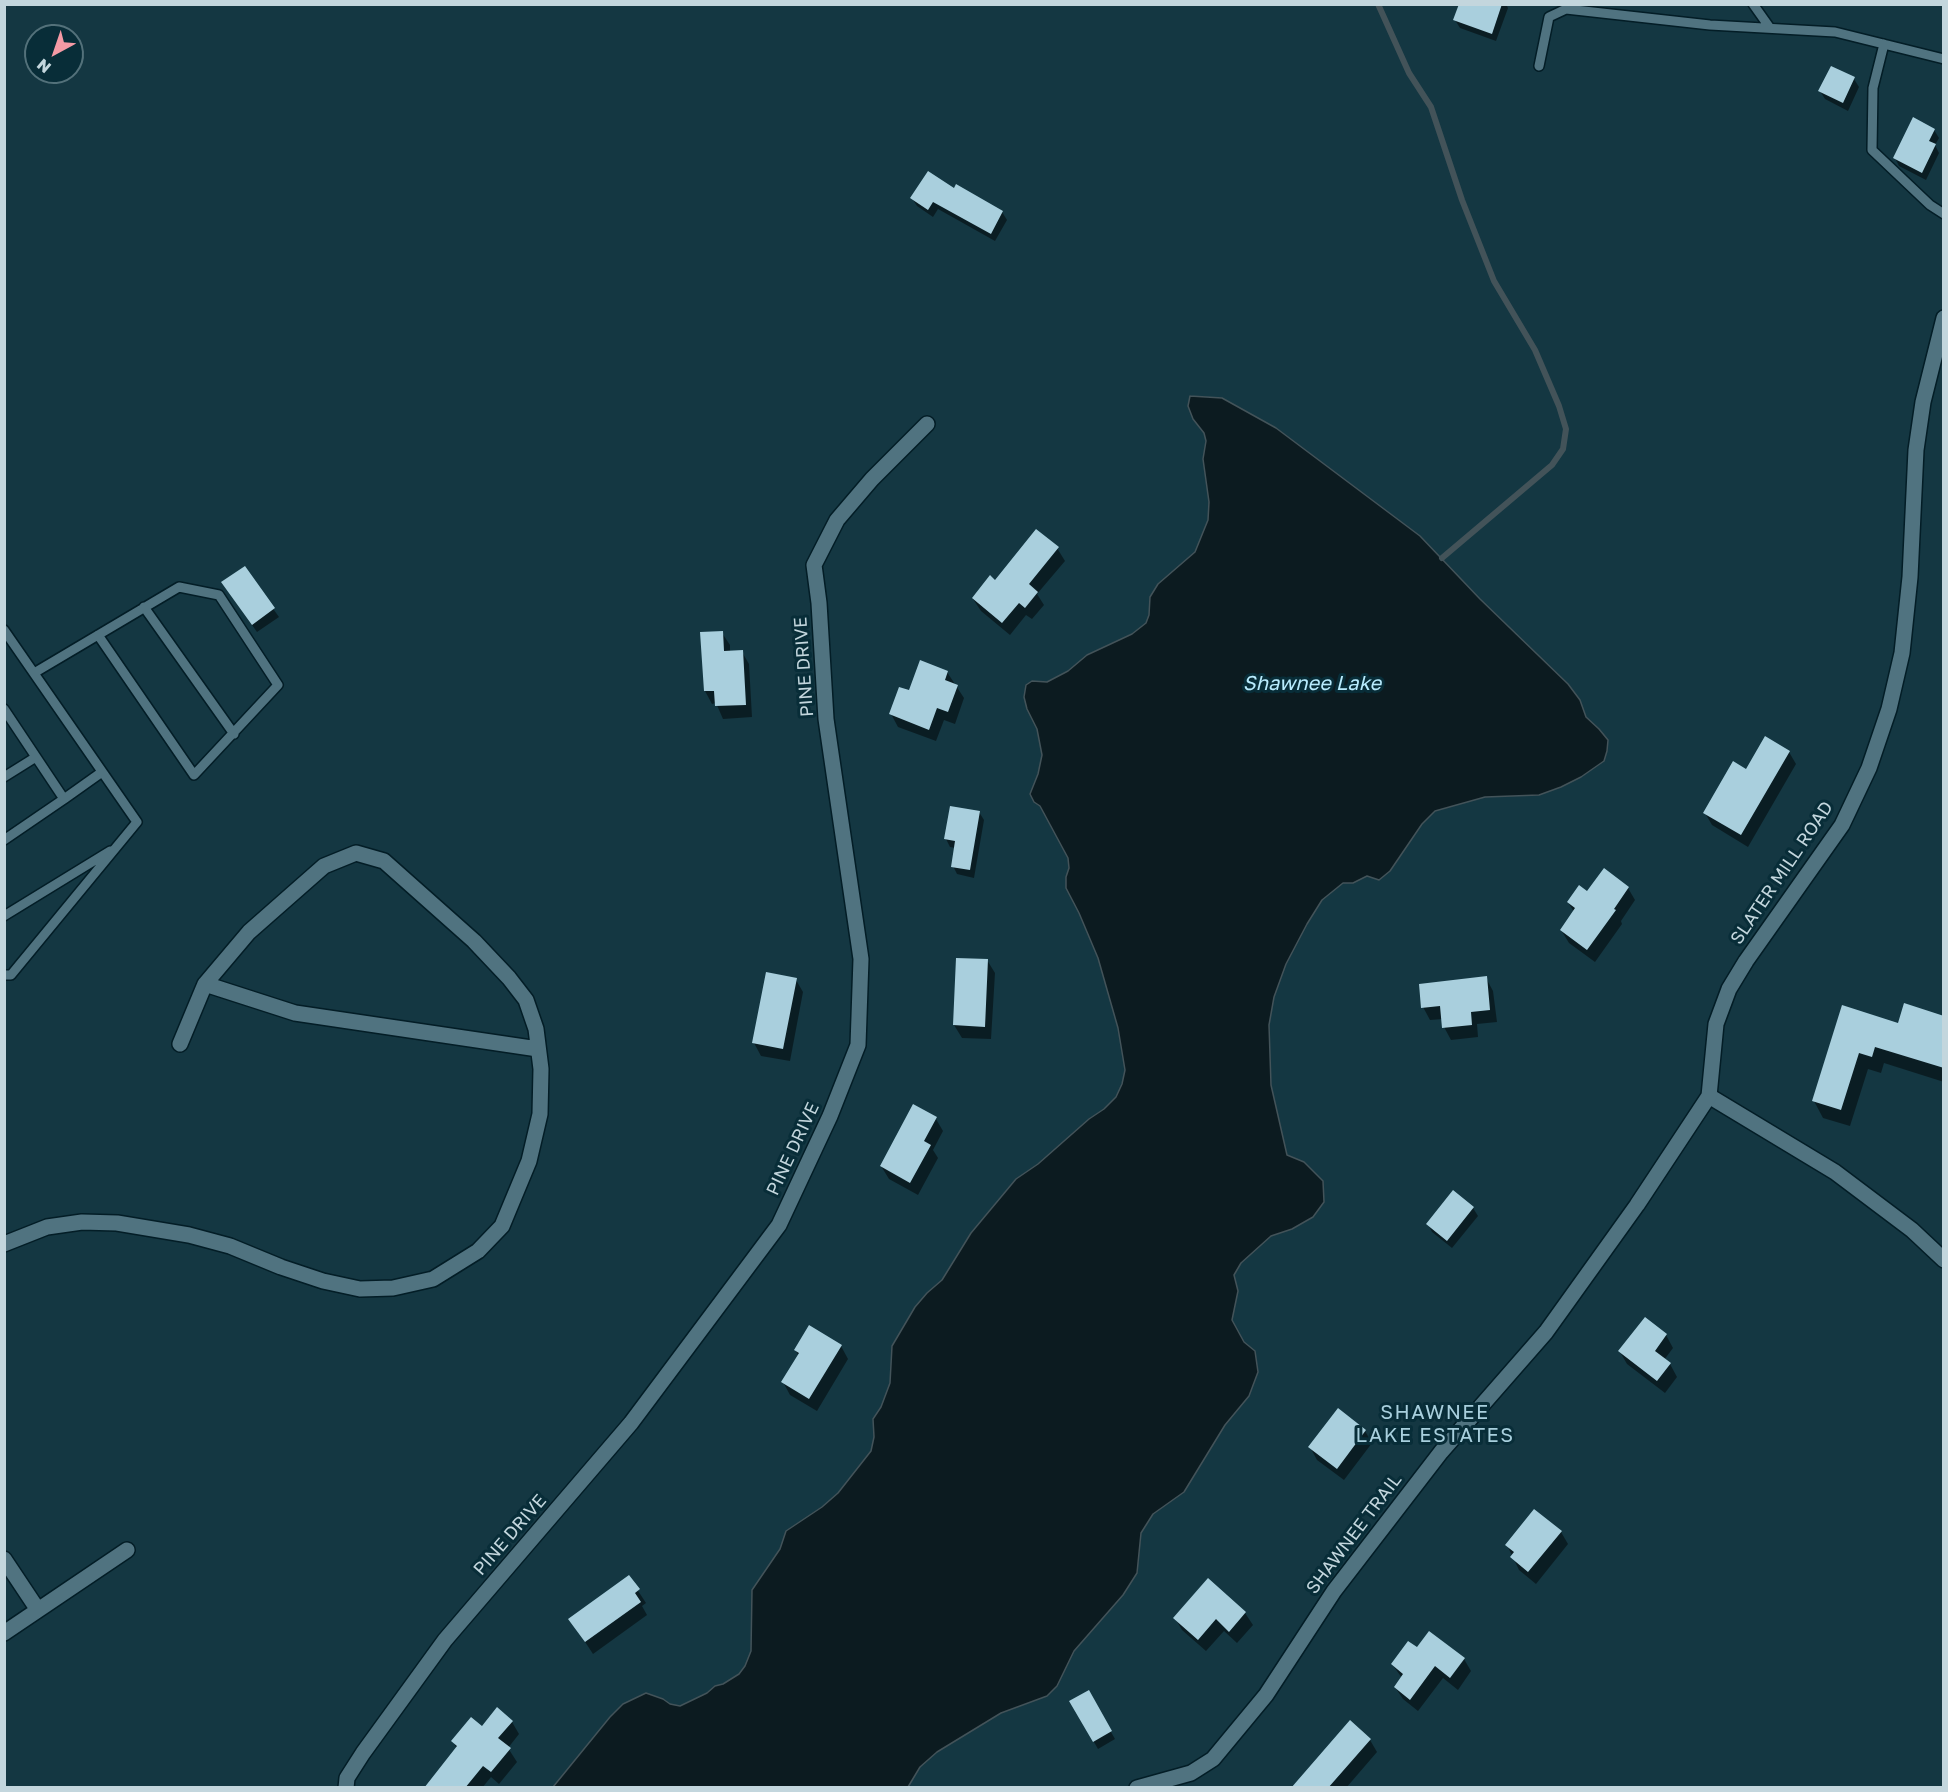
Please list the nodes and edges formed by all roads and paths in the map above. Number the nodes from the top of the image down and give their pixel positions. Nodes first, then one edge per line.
1 (1753, 4) edge
2 (1770, 28) junction
3 (1884, 44) junction
4 (1944, 58) edge
5 (1539, 66) dead end
6 (1944, 214) edge
7 (1944, 318) edge
8 (927, 424) dead end
9 (144, 607) junction
10 (4, 630) edge
11 (98, 635) junction
12 (34, 673) junction
13 (4, 709) edge
14 (234, 734) junction
15 (36, 757) junction
16 (102, 772) junction
17 (4, 777) edge
18 (64, 799) junction
19 (4, 840) edge
20 (118, 846) junction
21 (4, 916) edge
22 (4, 975) edge
23 (205, 984) junction
24 (180, 1044) dead end
25 (538, 1049) junction
26 (1710, 1096) junction
27 (4, 1244) edge
28 (1944, 1260) edge
29 (127, 1550) dead end
30 (4, 1559) edge
31 (38, 1611) junction
32 (4, 1633) edge
33 (346, 1788) edge
34 (1137, 1788) edge

1 - 2 lane
2 - 3 lane
2 - 5 lane
3 - 4 lane
3 - 6 lane
7 - 26 street, SLATER MILL ROAD
8 - 33 street, PINE DRIVE
9 - 11 lane
9 - 14 lane
9 - 14 lane
10 - 12 lane
11 - 12 lane
11 - 14 lane
12 - 16 lane
13 - 15 lane
15 - 17 lane
15 - 18 lane
16 - 18 lane
16 - 20 lane
18 - 19 lane
20 - 21 lane
20 - 22 lane
23 - 24 street
23 - 25 street
23 - 25 street
25 - 27 street
26 - 28 street
26 - 34 street, SHAWNEE TRAIL
29 - 31 street
30 - 31 street
31 - 32 street

